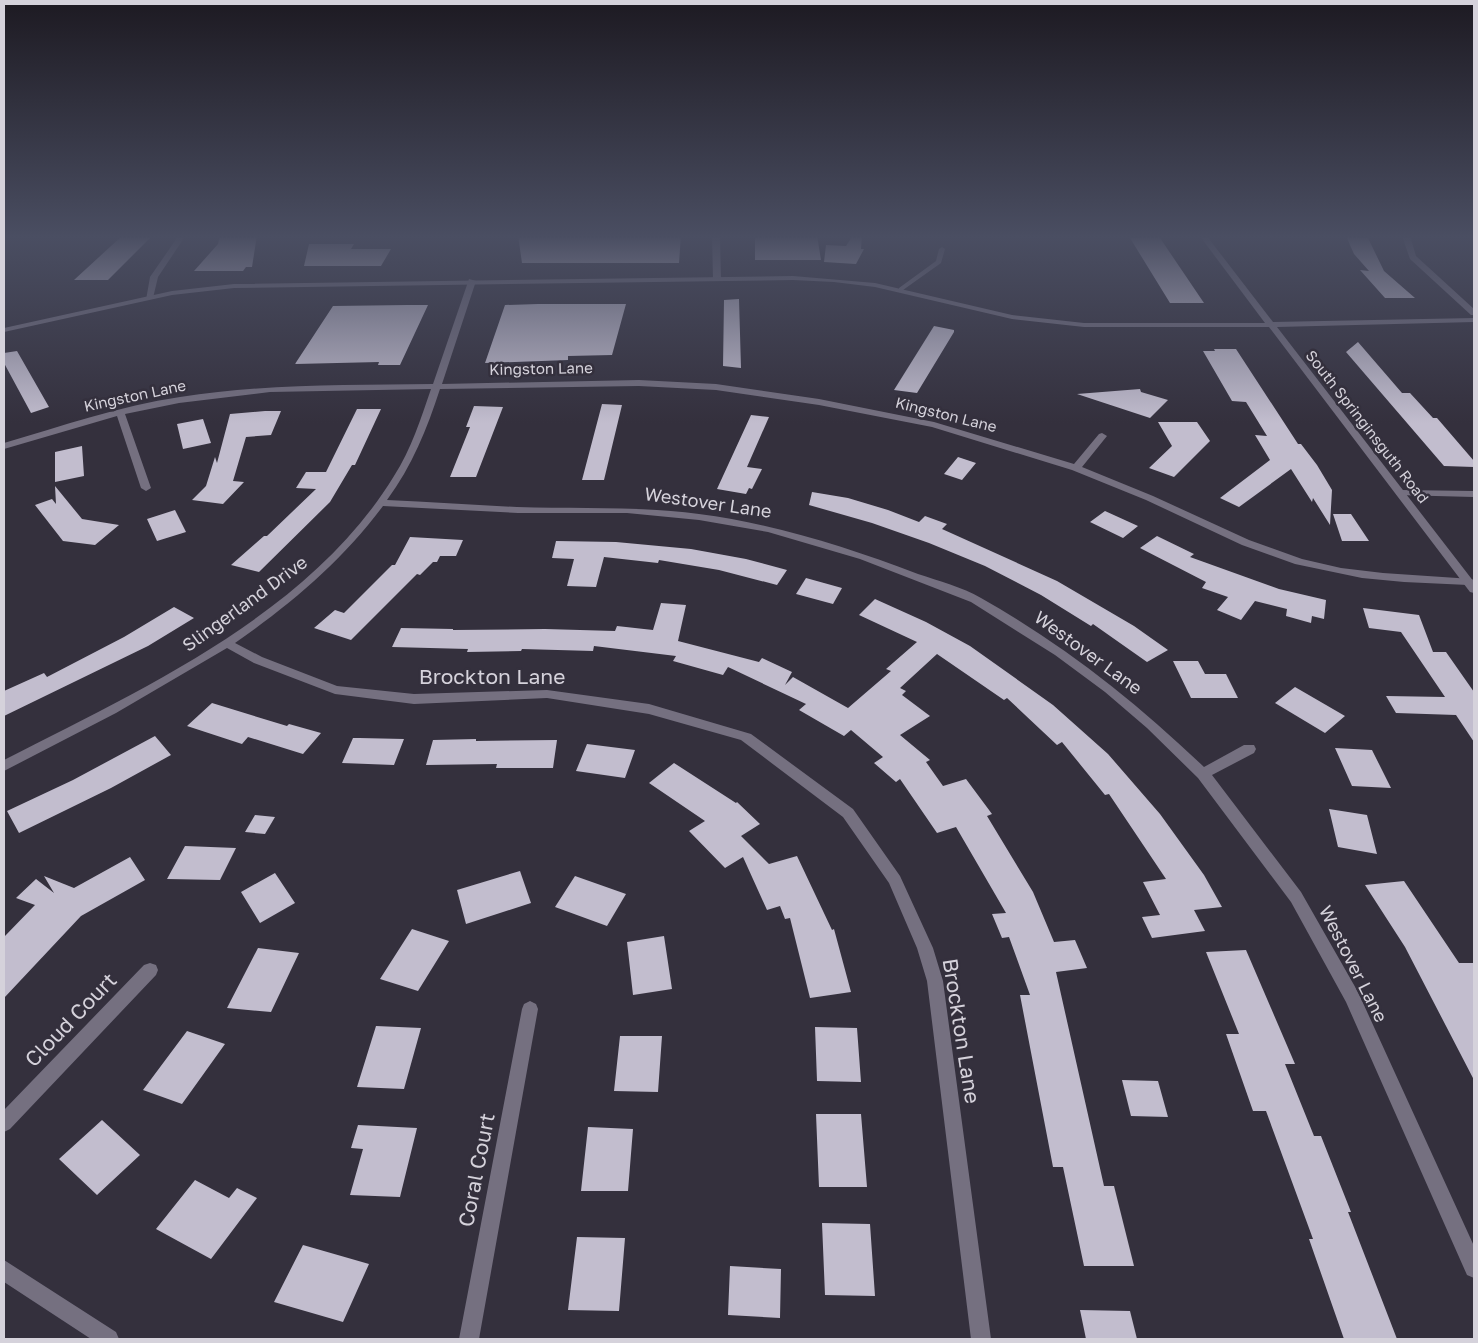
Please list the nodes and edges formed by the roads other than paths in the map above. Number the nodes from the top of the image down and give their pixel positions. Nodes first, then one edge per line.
1 (149, 298) edge
2 (467, 298) edge
3 (931, 298) edge
4 (1250, 298) edge
5 (1457, 298) edge
6 (1474, 313) edge
7 (1474, 320) edge
8 (1271, 325) junction
9 (4, 330) edge
10 (437, 385) junction
11 (120, 412) junction
12 (1102, 436) dead end
13 (4, 446) edge
14 (1076, 468) junction
15 (146, 488) dead end
16 (1401, 494) junction
17 (1474, 494) edge
18 (381, 503) junction
19 (1471, 585) edge
20 (226, 643) junction
21 (1249, 749) dead end
22 (4, 766) edge
23 (1203, 774) junction
24 (150, 970) dead end
25 (530, 1009) dead end
26 (4, 1123) edge
27 (1474, 1268) edge
28 (4, 1270) edge
29 (109, 1339) edge
30 (469, 1339) edge
31 (981, 1339) edge

1 - 9 street
2 - 10 street, Slingerland Drive
3 - 8 street
4 - 8 street, South Springinsguth Road
5 - 6 street
7 - 8 street
8 - 16 street, South Springinsguth Road
10 - 11 street, Kingston Lane
10 - 14 street, Kingston Lane
10 - 18 street, Slingerland Drive
11 - 13 street, Kingston Lane
11 - 15 street
12 - 14 street
14 - 19 street, Kingston Lane
16 - 17 street
16 - 19 street, South Springinsguth Road
18 - 20 street, Slingerland Drive
18 - 23 street, Westover Lane
20 - 22 street, Slingerland Drive
20 - 31 street, Brockton Lane
21 - 23 street
23 - 27 street, Westover Lane
24 - 26 street, Cloud Court
25 - 30 street, Coral Court
28 - 29 street

